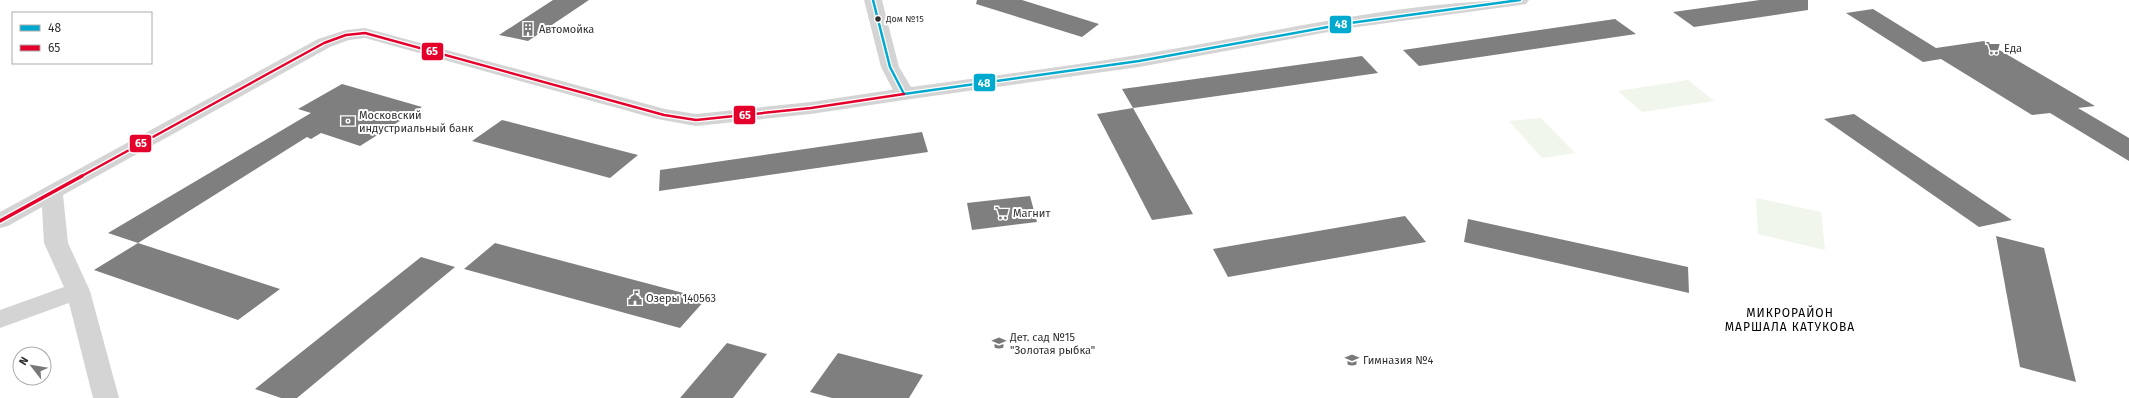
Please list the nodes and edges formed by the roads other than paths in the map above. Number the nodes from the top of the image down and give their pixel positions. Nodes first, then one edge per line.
1 (873, 0) edge
2 (1520, 0) edge
3 (904, 94) junction
4 (52, 194) junction
5 (0, 221) edge
6 (78, 291) junction
7 (0, 319) edge
8 (106, 398) edge

1 - 3 street
2 - 3 street
3 - 4 street
4 - 5 street
4 - 6 street
6 - 7 street
6 - 8 street

